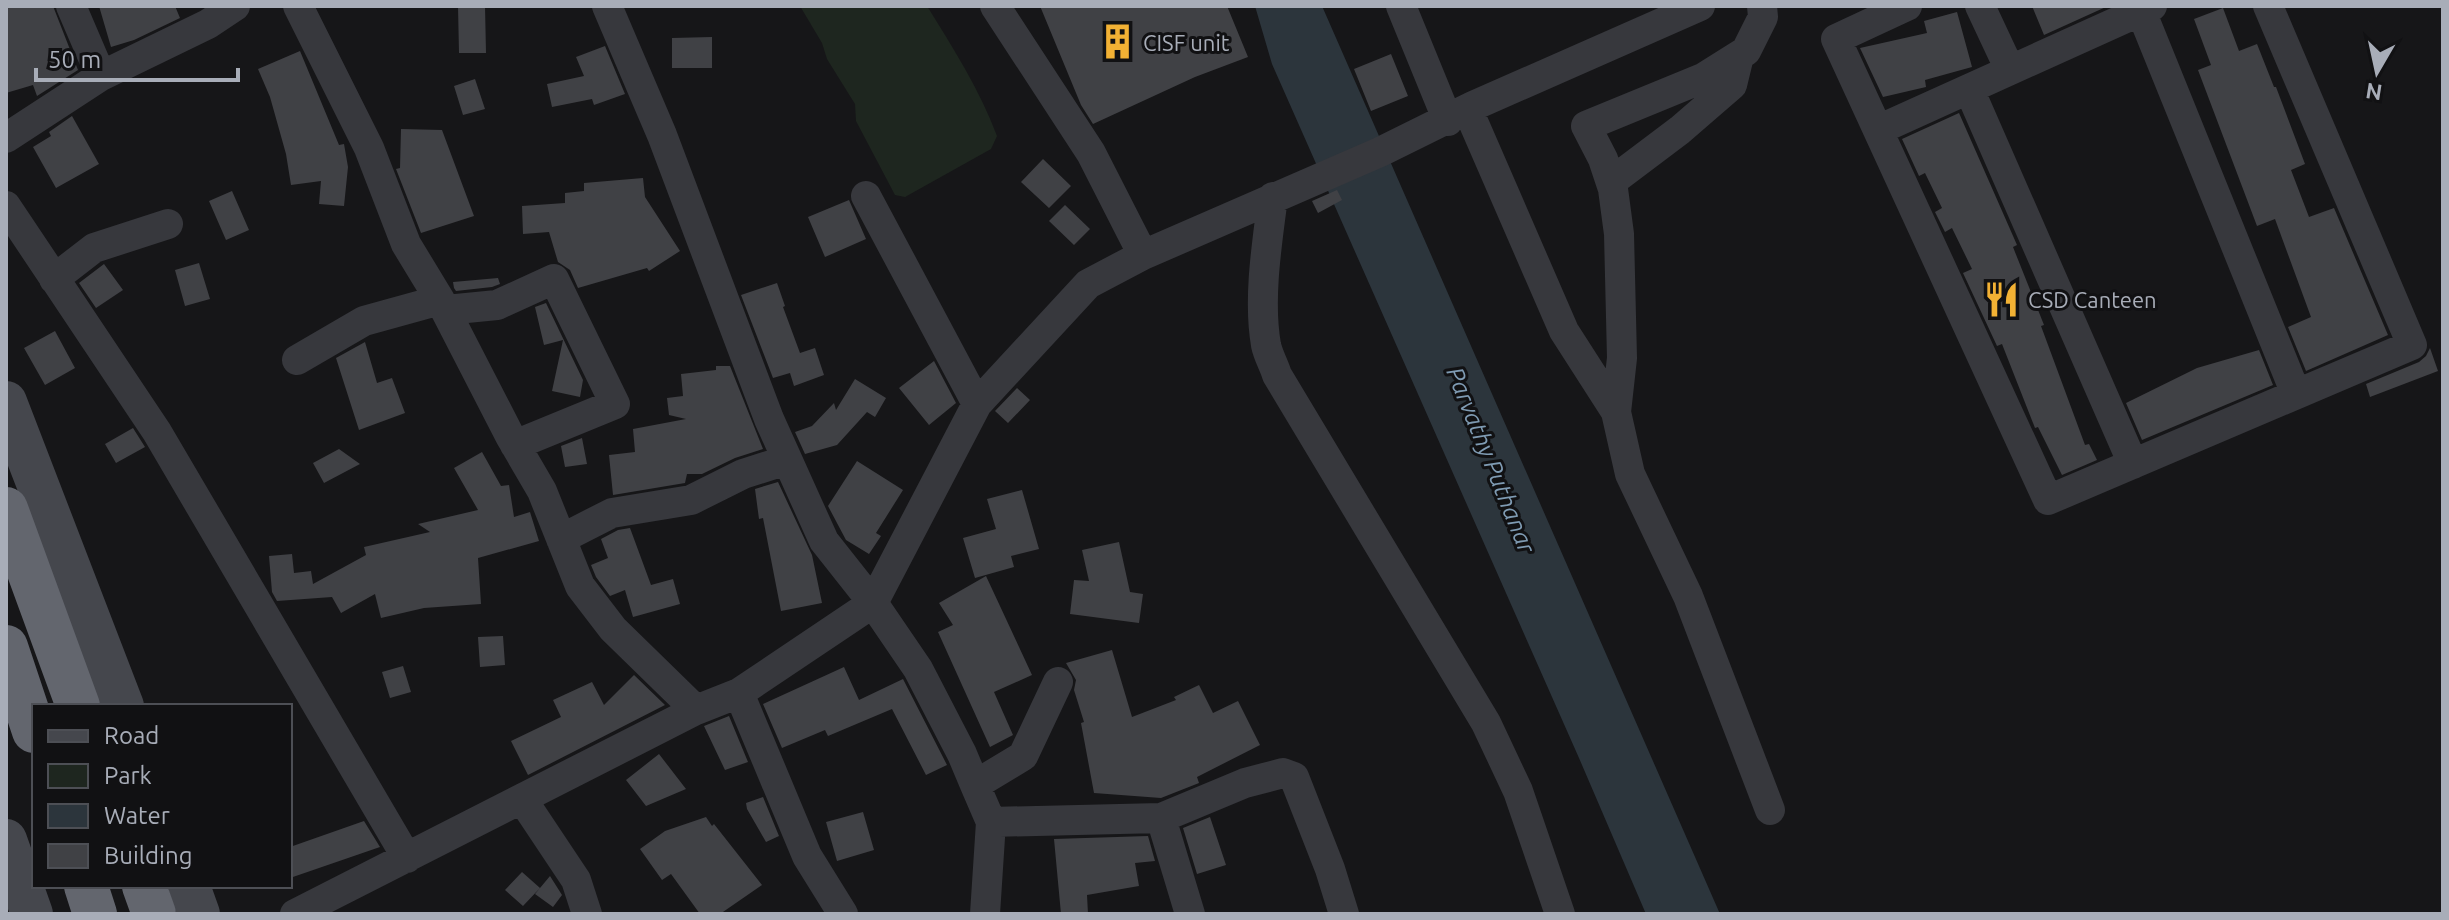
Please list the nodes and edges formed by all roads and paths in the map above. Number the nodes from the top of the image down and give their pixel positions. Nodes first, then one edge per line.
1 (71, 6) edge
2 (235, 6) edge
3 (298, 6) edge
4 (607, 6) edge
5 (995, 6) edge
6 (1401, 6) edge
7 (1700, 6) edge
8 (1762, 6) edge
9 (1907, 6) edge
10 (1980, 6) edge
11 (2268, 6) edge
12 (2146, 9) edge
13 (1739, 56) junction
14 (2010, 70) junction
15 (101, 76) junction
16 (1969, 89) junction
17 (1458, 115) junction
18 (1878, 130) junction
19 (6, 138) edge
20 (1611, 182) junction
21 (866, 196) dead end
22 (1273, 197) junction
23 (6, 206) edge
24 (168, 224) dead end
25 (1143, 255) junction
26 (54, 279) junction
27 (443, 305) junction
28 (297, 360) dead end
29 (2296, 394) junction
30 (6, 402) edge
31 (977, 404) junction
32 (1616, 412) junction
33 (515, 445) junction
34 (787, 460) junction
35 (2133, 464) junction
36 (6, 509) edge
37 (561, 539) junction
38 (873, 603) junction
39 (6, 647) edge
40 (1058, 682) dead end
41 (739, 693) junction
42 (77, 704) edge
43 (122, 704) edge
44 (696, 710) junction
45 (32, 725) edge
46 (975, 785) junction
47 (522, 799) junction
48 (1770, 810) dead end
49 (1161, 818) junction
50 (991, 822) junction
51 (6, 840) edge
52 (407, 858) junction
53 (87, 888) edge
54 (145, 888) edge
55 (190, 888) edge
56 (32, 914) edge
57 (95, 914) edge
58 (154, 914) edge
59 (199, 914) edge
60 (295, 914) edge
61 (587, 914) edge
62 (843, 914) edge
63 (985, 914) edge
64 (1190, 914) edge
65 (1344, 914) edge
66 (1560, 914) edge

1 - 15 street
2 - 15 street
3 - 27 street
4 - 34 street
5 - 25 street
6 - 17 street
7 - 17 street
8 - 13 street
9 - 18 street
10 - 14 street
11 - 29 street
12 - 14 street
12 - 29 street
13 - 20 street
13 - 20 street
14 - 16 street
15 - 19 street
16 - 18 street
16 - 35 street
17 - 22 street
17 - 32 street
18 - 35 street
20 - 32 street
21 - 31 street
22 - 25 street
22 - 66 street
23 - 26 street
24 - 26 street
25 - 31 street
26 - 52 street
27 - 28 street
27 - 33 street
27 - 33 street
29 - 35 street
30 - 43 street
31 - 38 street
32 - 48 street
33 - 37 street
34 - 37 street
34 - 38 street
36 - 42 highway
37 - 44 street
38 - 41 street
38 - 46 street
39 - 45 highway
40 - 46 street
41 - 44 street
41 - 62 street
44 - 47 street
46 - 50 street
47 - 52 street
47 - 61 street
49 - 50 street
49 - 64 street
49 - 65 street
50 - 63 street
51 - 56 street
52 - 60 street
53 - 57 highway
54 - 58 highway
55 - 59 street

